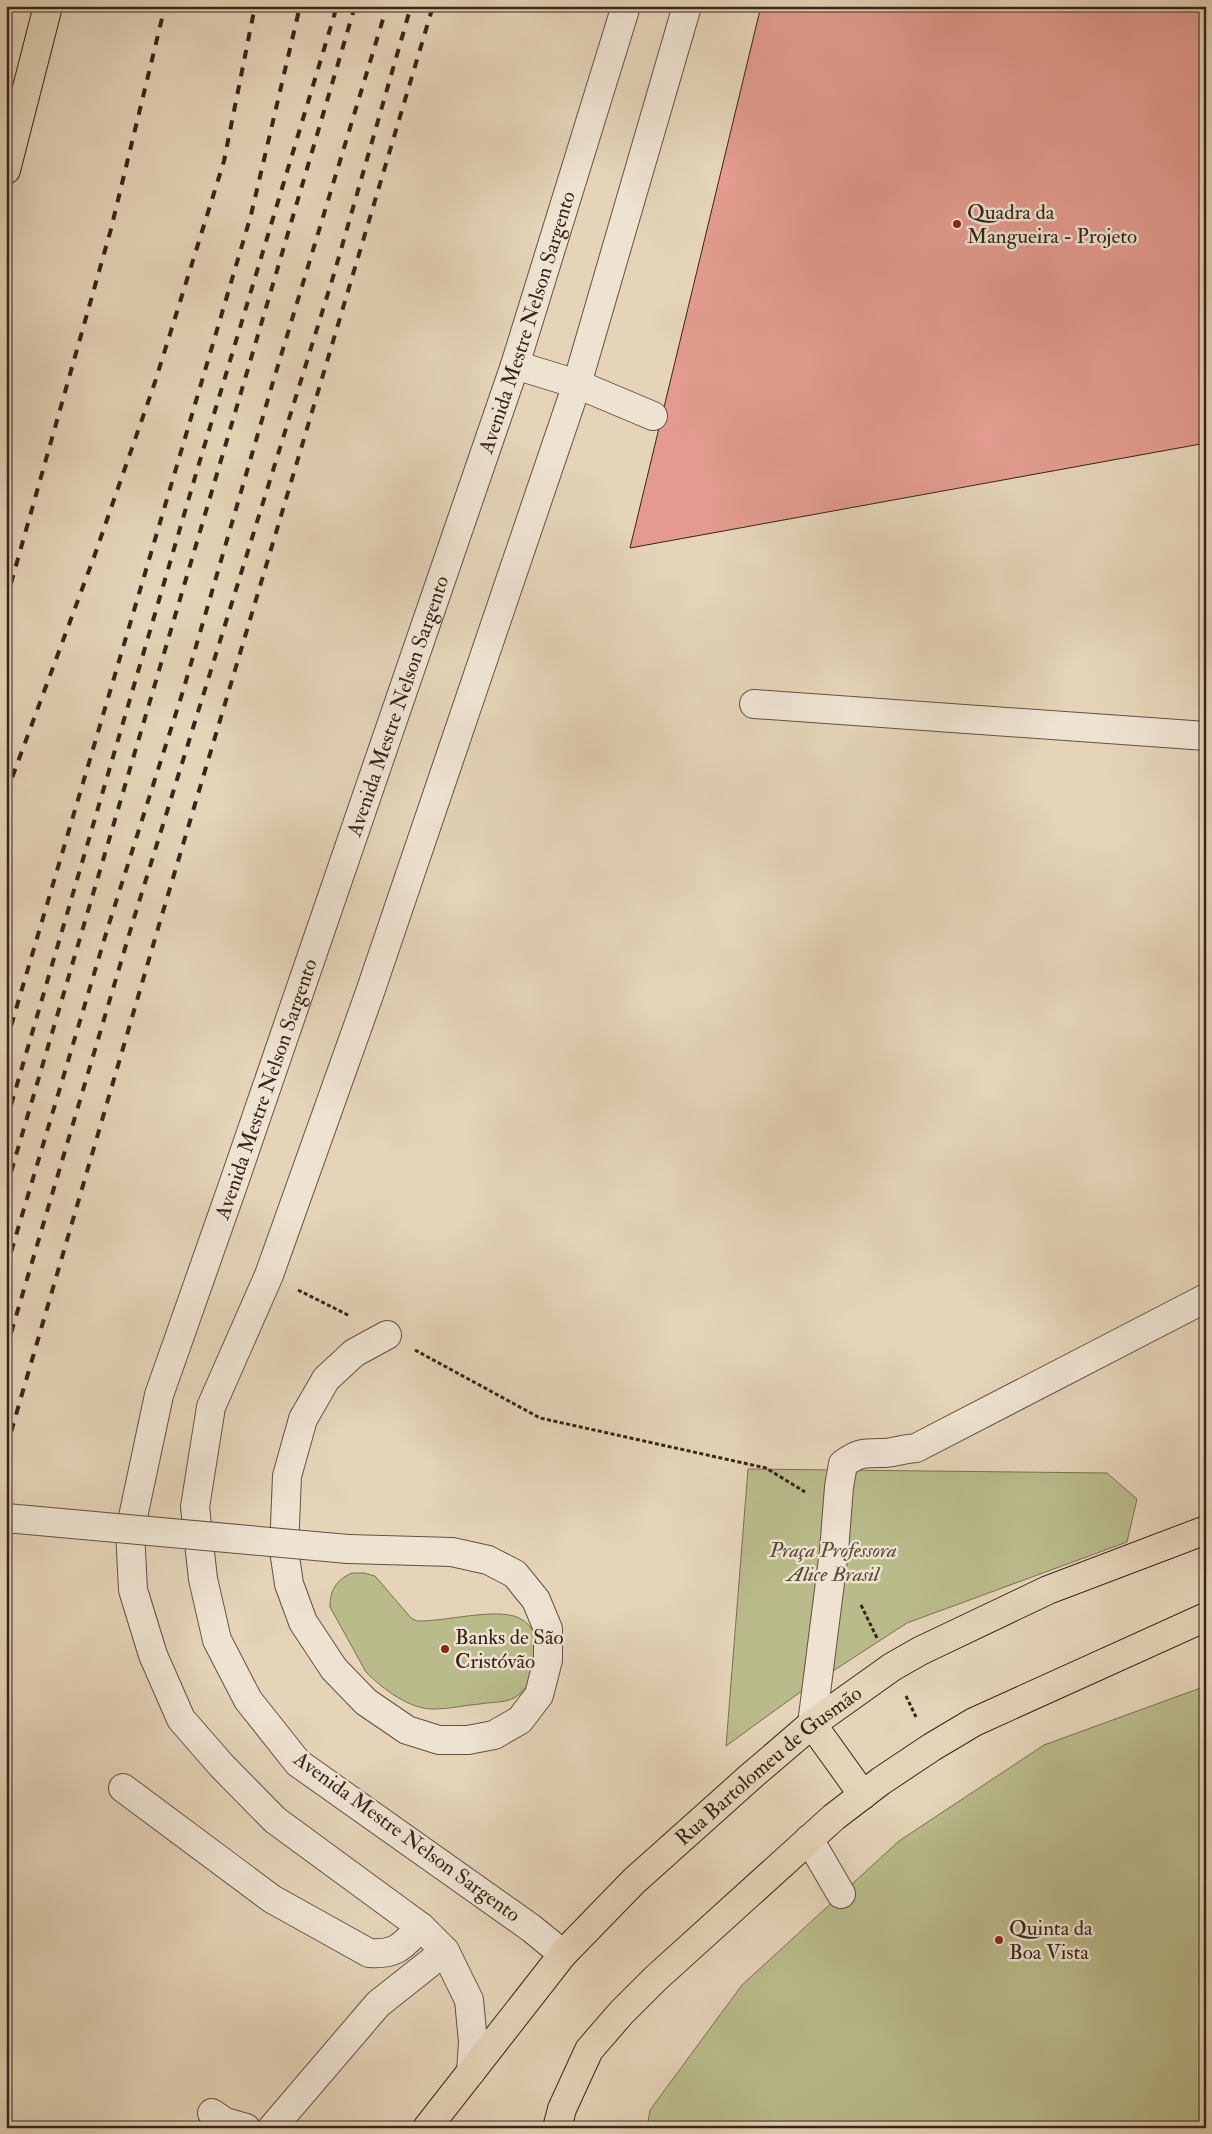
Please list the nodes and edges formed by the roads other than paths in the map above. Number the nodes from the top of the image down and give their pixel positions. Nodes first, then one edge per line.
1 (48, 6) edge
2 (626, 6) edge
3 (687, 6) edge
4 (6, 170) edge
5 (516, 365) junction
6 (577, 384) junction
7 (653, 416) dead end
8 (754, 704) dead end
9 (1206, 736) edge
10 (1206, 1298) edge
11 (387, 1335) road end
12 (6, 1518) edge
13 (1206, 1530) edge
14 (1206, 1617) edge
15 (812, 1724) junction
16 (123, 1788) dead end
17 (863, 1795) junction
18 (809, 1839) junction
19 (841, 1894) dead end
20 (421, 1927) junction
21 (445, 1952) junction
22 (563, 1954) junction
23 (471, 2072) junction
24 (212, 2113) dead end
25 (246, 2128) edge
26 (272, 2128) edge
27 (427, 2128) edge
28 (557, 2128) edge

1 - 4 main road
2 - 5 street, Avenida Mestre Nelson Sargento
3 - 6 street, Avenida Mestre Nelson Sargento
5 - 6 street
5 - 20 street, Avenida Mestre Nelson Sargento
6 - 7 street
6 - 22 street, Avenida Mestre Nelson Sargento
8 - 9 street
10 - 15 street
11 - 12 street, bridge
13 - 15 main road, Rua Bartolomeu de Gusmão
14 - 17 main road
15 - 17 main road
15 - 22 main road, Rua Bartolomeu de Gusmão
16 - 20 street
17 - 18 main road
18 - 19 street
18 - 28 main road
20 - 21 street, Avenida Mestre Nelson Sargento
21 - 23 street, Avenida Mestre Nelson Sargento
21 - 26 street
22 - 23 main road, Rua Bartolomeu de Gusmão
23 - 27 main road, Rua Bartolomeu de Gusmão
24 - 25 street

